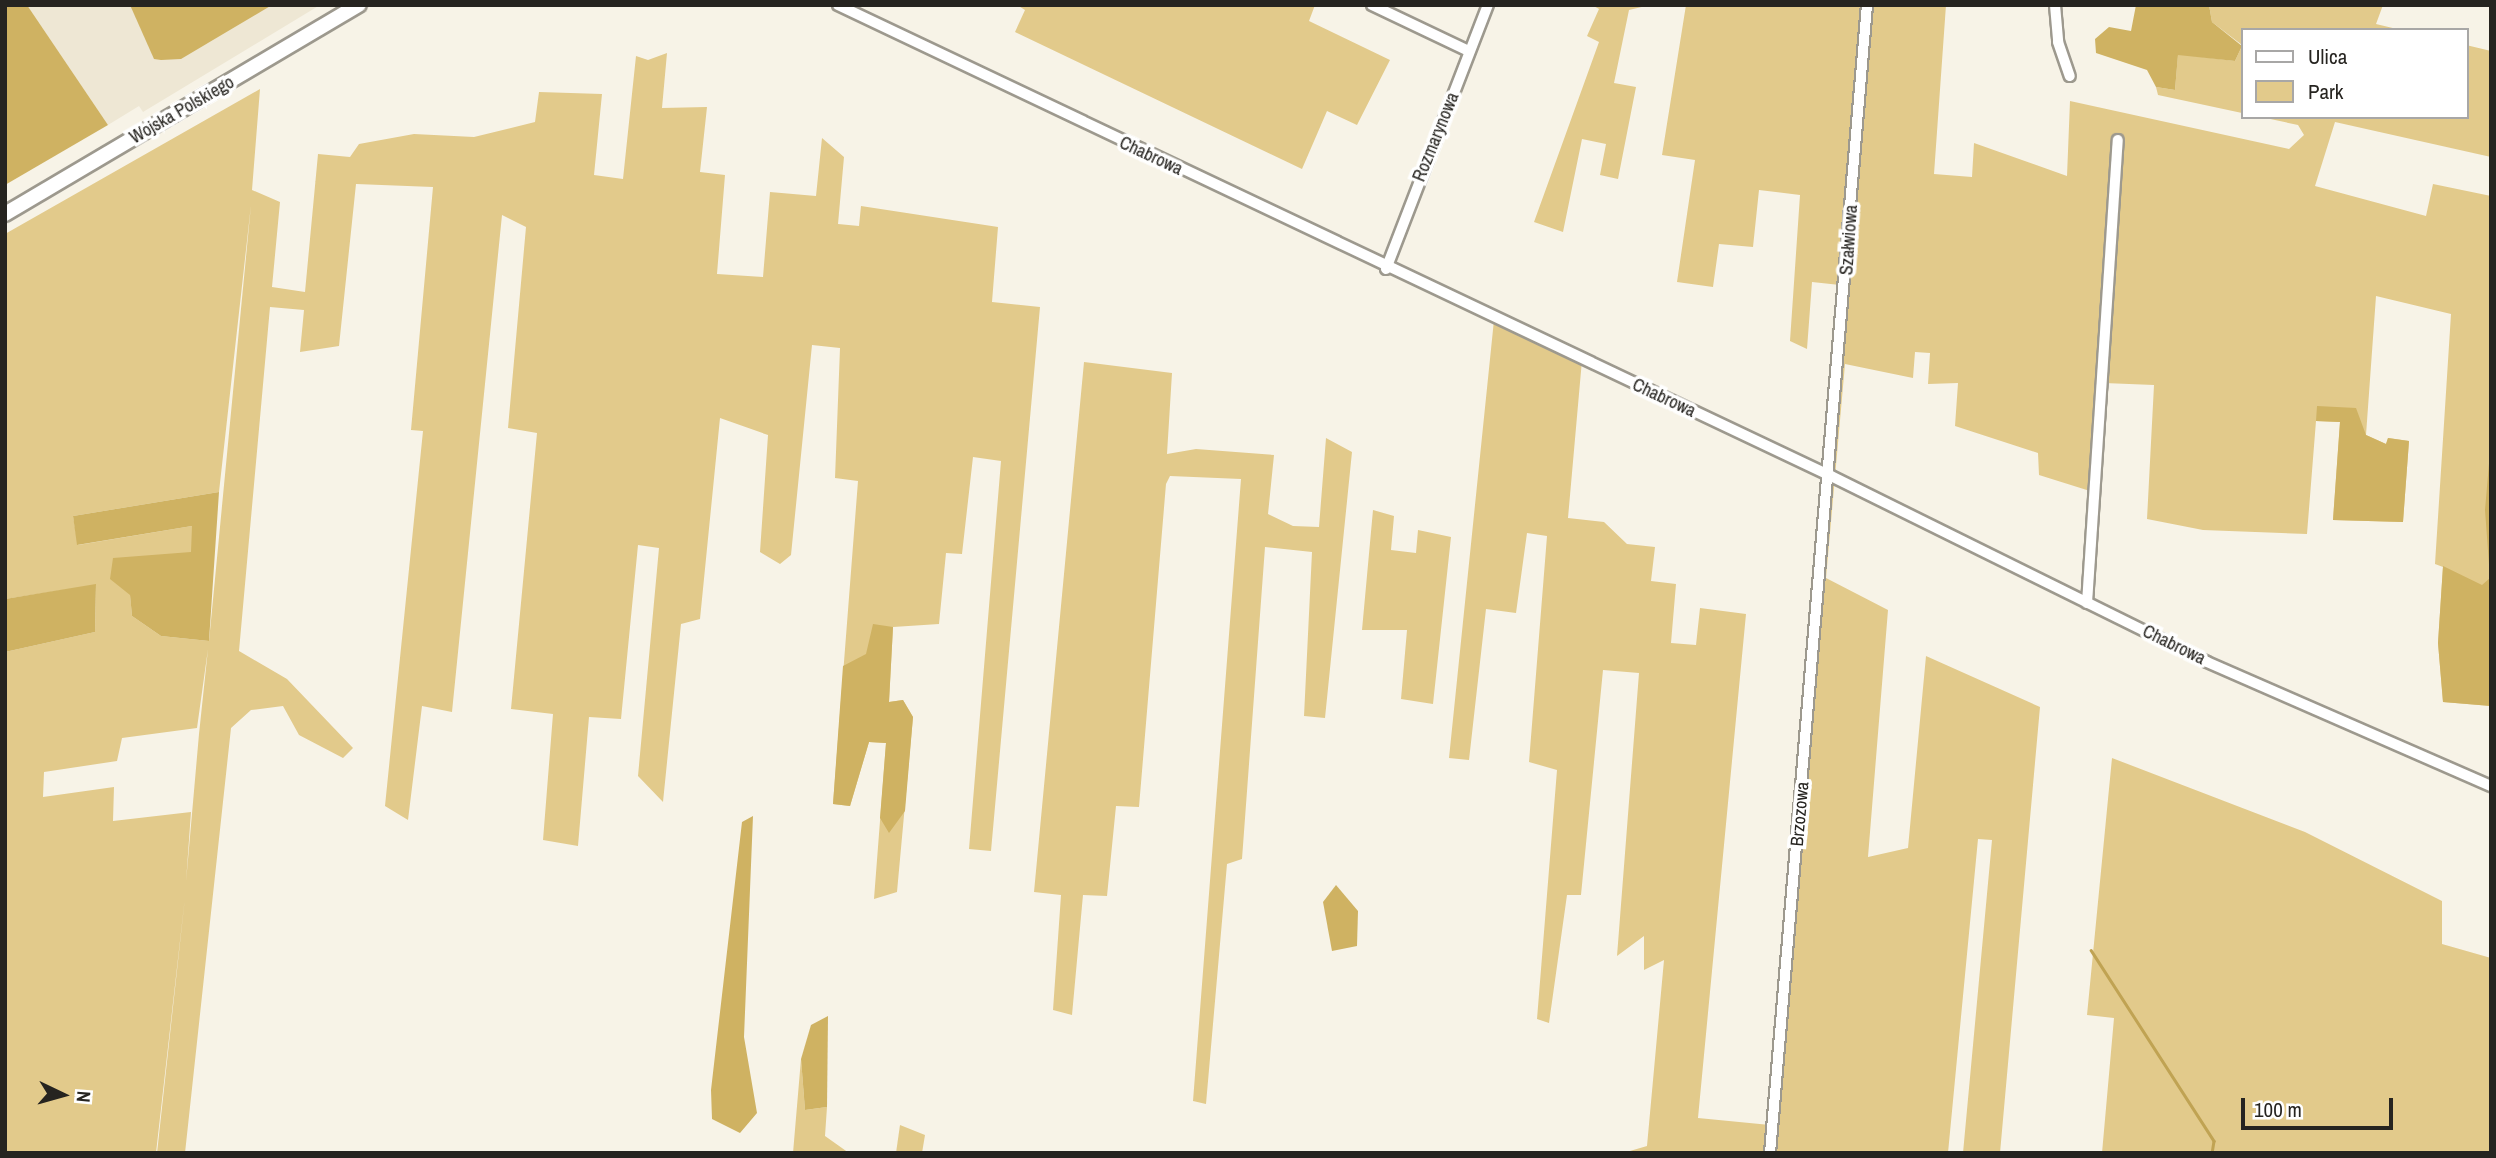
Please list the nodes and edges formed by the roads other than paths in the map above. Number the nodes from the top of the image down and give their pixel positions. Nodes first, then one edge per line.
1 (359, 5) edge
2 (838, 5) edge
3 (1372, 5) edge
4 (1488, 5) edge
5 (1867, 5) edge
6 (2055, 5) edge
7 (1469, 51) junction
8 (2070, 76) dead end
9 (2118, 140) dead end
10 (5, 214) edge
11 (1386, 269) junction
12 (1831, 476) junction
13 (2087, 603) junction
14 (2491, 786) edge
15 (1770, 1153) edge

1 - 10 main road, Wojska Polskiego
2 - 11 street, Chabrowa
3 - 7 street
4 - 7 street, Rozmarynowa
5 - 12 street, Szałwiowa
6 - 8 street
7 - 11 street, Rozmarynowa
9 - 13 street
11 - 12 street, Chabrowa
12 - 13 street, Chabrowa
12 - 15 street, Brzozowa
13 - 14 street, Chabrowa

